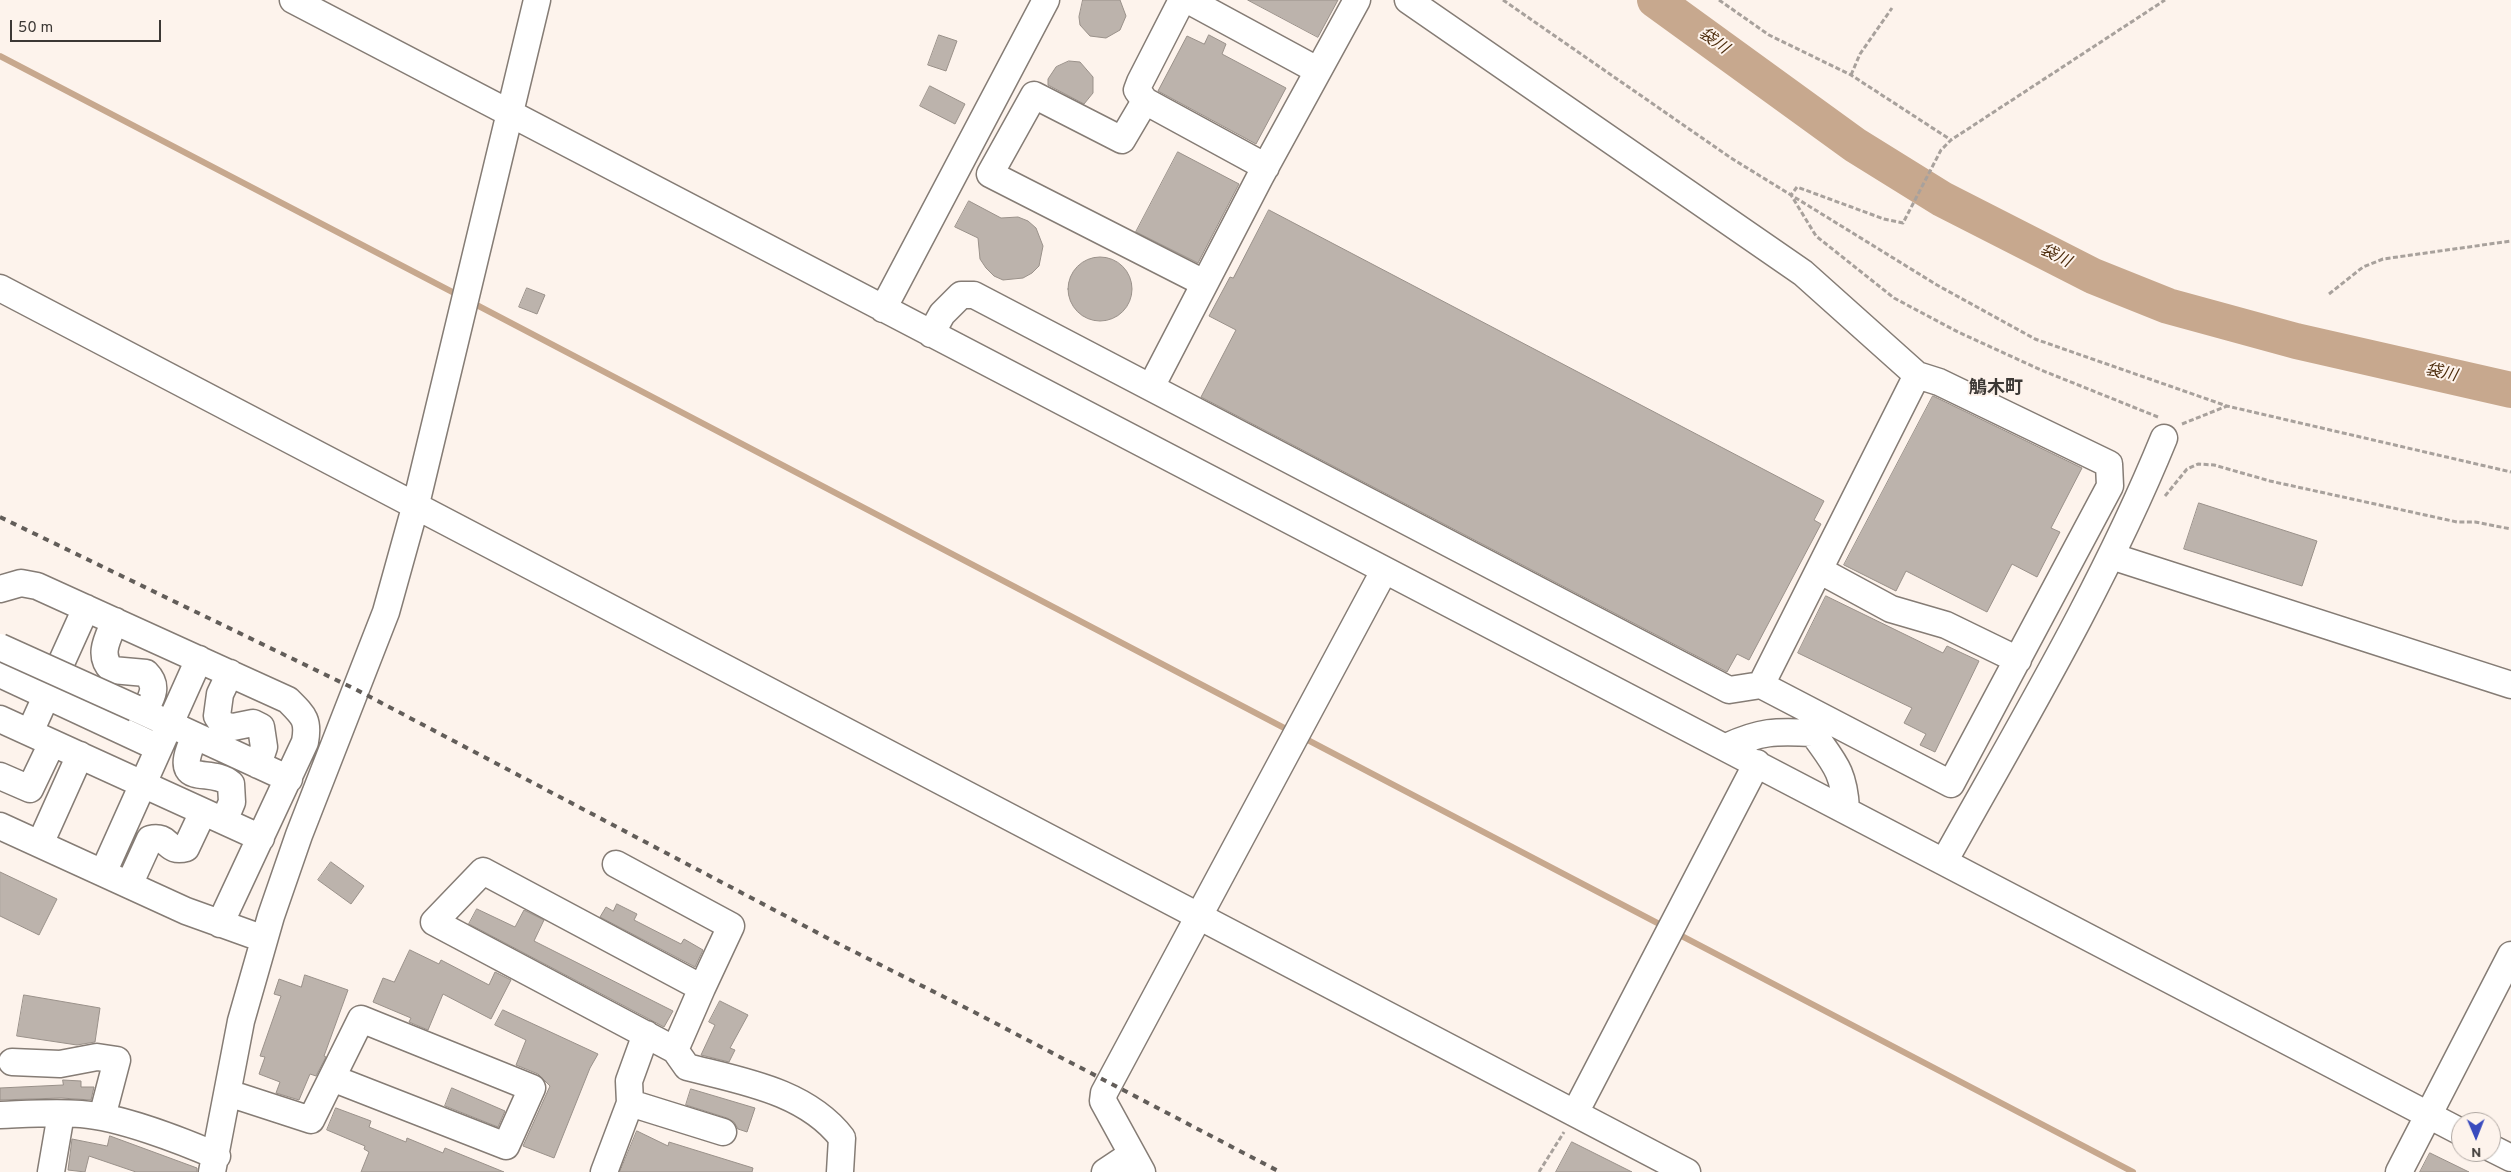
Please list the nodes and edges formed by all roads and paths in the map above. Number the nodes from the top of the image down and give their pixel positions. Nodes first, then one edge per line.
1 (293, 0) edge
2 (537, 0) edge
3 (1046, 0) edge
4 (1182, 0) edge
5 (1188, 0) edge
6 (1357, 0) edge
7 (1408, 0) edge
8 (1503, 0) edge
9 (1719, 0) edge
10 (2165, 0) edge
11 (1892, 8) dead end
12 (1317, 70) junction
13 (1851, 75) junction
14 (1145, 102) junction
15 (508, 113) junction
16 (1951, 140) junction
17 (1266, 167) junction
18 (1791, 195) junction
19 (2511, 240) edge
20 (1204, 283) junction
21 (0, 288) edge
22 (2329, 294) dead end
23 (883, 309) junction
24 (931, 334) junction
25 (1917, 375) junction
26 (1151, 387) junction
27 (2227, 406) junction
28 (2167, 433) junction
29 (2187, 469) dead end
30 (2511, 472) edge
31 (416, 504) junction
32 (2511, 529) edge
33 (2111, 556) junction
34 (1819, 570) junction
35 (1384, 571) junction
36 (0, 589) edge
37 (86, 608) junction
38 (115, 621) junction
39 (0, 647) edge
40 (199, 660) junction
41 (2018, 660) junction
42 (230, 673) junction
43 (0, 674) edge
44 (1761, 685) junction
45 (2511, 685) edge
46 (46, 696) junction
47 (140, 710) junction
48 (0, 719) edge
49 (170, 724) junction
50 (1818, 724) junction
51 (195, 736) junction
52 (39, 737) junction
53 (1726, 747) junction
54 (159, 748) junction
55 (80, 755) junction
56 (0, 758) edge
57 (1757, 763) junction
58 (258, 764) junction
59 (0, 776) edge
60 (289, 779) junction
61 (143, 784) junction
62 (1846, 809) junction
63 (213, 816) junction
64 (0, 826) edge
65 (261, 838) junction
66 (40, 844) junction
67 (1945, 860) junction
68 (616, 864) dead end
69 (103, 873) junction
70 (129, 885) junction
71 (1198, 917) junction
72 (220, 924) junction
73 (264, 939) junction
74 (2511, 955) edge
75 (702, 988) junction
76 (646, 1034) junction
77 (675, 1050) junction
78 (12, 1062) dead end
79 (332, 1078) junction
80 (228, 1093) junction
81 (630, 1103) junction
82 (1575, 1113) junction
83 (61, 1114) junction
84 (2428, 1114) junction
85 (0, 1115) edge
86 (102, 1117) junction
87 (2451, 1127) edge
88 (723, 1132) dead end
89 (1137, 1163) edge
90 (214, 1164) edge
91 (51, 1172) edge
92 (604, 1172) edge
93 (840, 1172) edge
94 (1105, 1172) edge
95 (1539, 1172) edge
96 (1687, 1172) edge
97 (2399, 1172) edge

1 - 15 street
2 - 15 street
3 - 23 street
4 - 14 street
5 - 12 street
6 - 12 street
7 - 25 street
8 - 18 path
9 - 13 path
10 - 16 path
11 - 13 path
12 - 17 street
13 - 16 path
14 - 17 street
14 - 20 street
15 - 23 street
15 - 31 street
16 - 18 path
17 - 20 street
18 - 27 path
18 - 28 path
19 - 22 path
20 - 26 street
21 - 31 street
23 - 24 street
24 - 26 street
24 - 35 street
25 - 34 street
25 - 41 street
26 - 44 street
27 - 28 path
27 - 30 path
28 - 33 street
29 - 32 path
31 - 71 street
31 - 73 street
33 - 45 street
33 - 67 street
34 - 41 street
34 - 44 street
35 - 53 street
35 - 71 street
36 - 37 street
37 - 38 street
37 - 46 street
38 - 40 street
38 - 47 street
39 - 47 street, bridge
40 - 42 street
40 - 49 street
41 - 50 street
42 - 58 street
42 - 60 street
43 - 46 street
44 - 50 street
46 - 52 street
46 - 54 street
47 - 49 street
48 - 52 street
49 - 51 street
49 - 54 street
50 - 53 street
50 - 62 street
51 - 58 street
51 - 63 street
52 - 55 street
52 - 56 street
52 - 59 street
53 - 57 street
54 - 61 street
55 - 61 street
55 - 66 street
57 - 62 street
57 - 82 street
58 - 60 street
60 - 65 street
61 - 63 street
61 - 69 street
62 - 67 street
63 - 65 street
63 - 70 street
64 - 66 street
65 - 72 street
66 - 69 street
67 - 84 street
68 - 75 street
69 - 70 street
70 - 72 street
71 - 82 street
71 - 89 street
72 - 73 street
73 - 80 street
74 - 84 street
75 - 76 street
75 - 77 street
76 - 77 street
76 - 81 street
77 - 93 street
78 - 86 street
79 - 79 street
79 - 80 street
80 - 90 street
81 - 88 street
81 - 92 street
82 - 95 path
82 - 96 street
83 - 85 street
83 - 86 street
83 - 91 street
84 - 87 street
84 - 97 street
86 - 90 street
89 - 94 street

